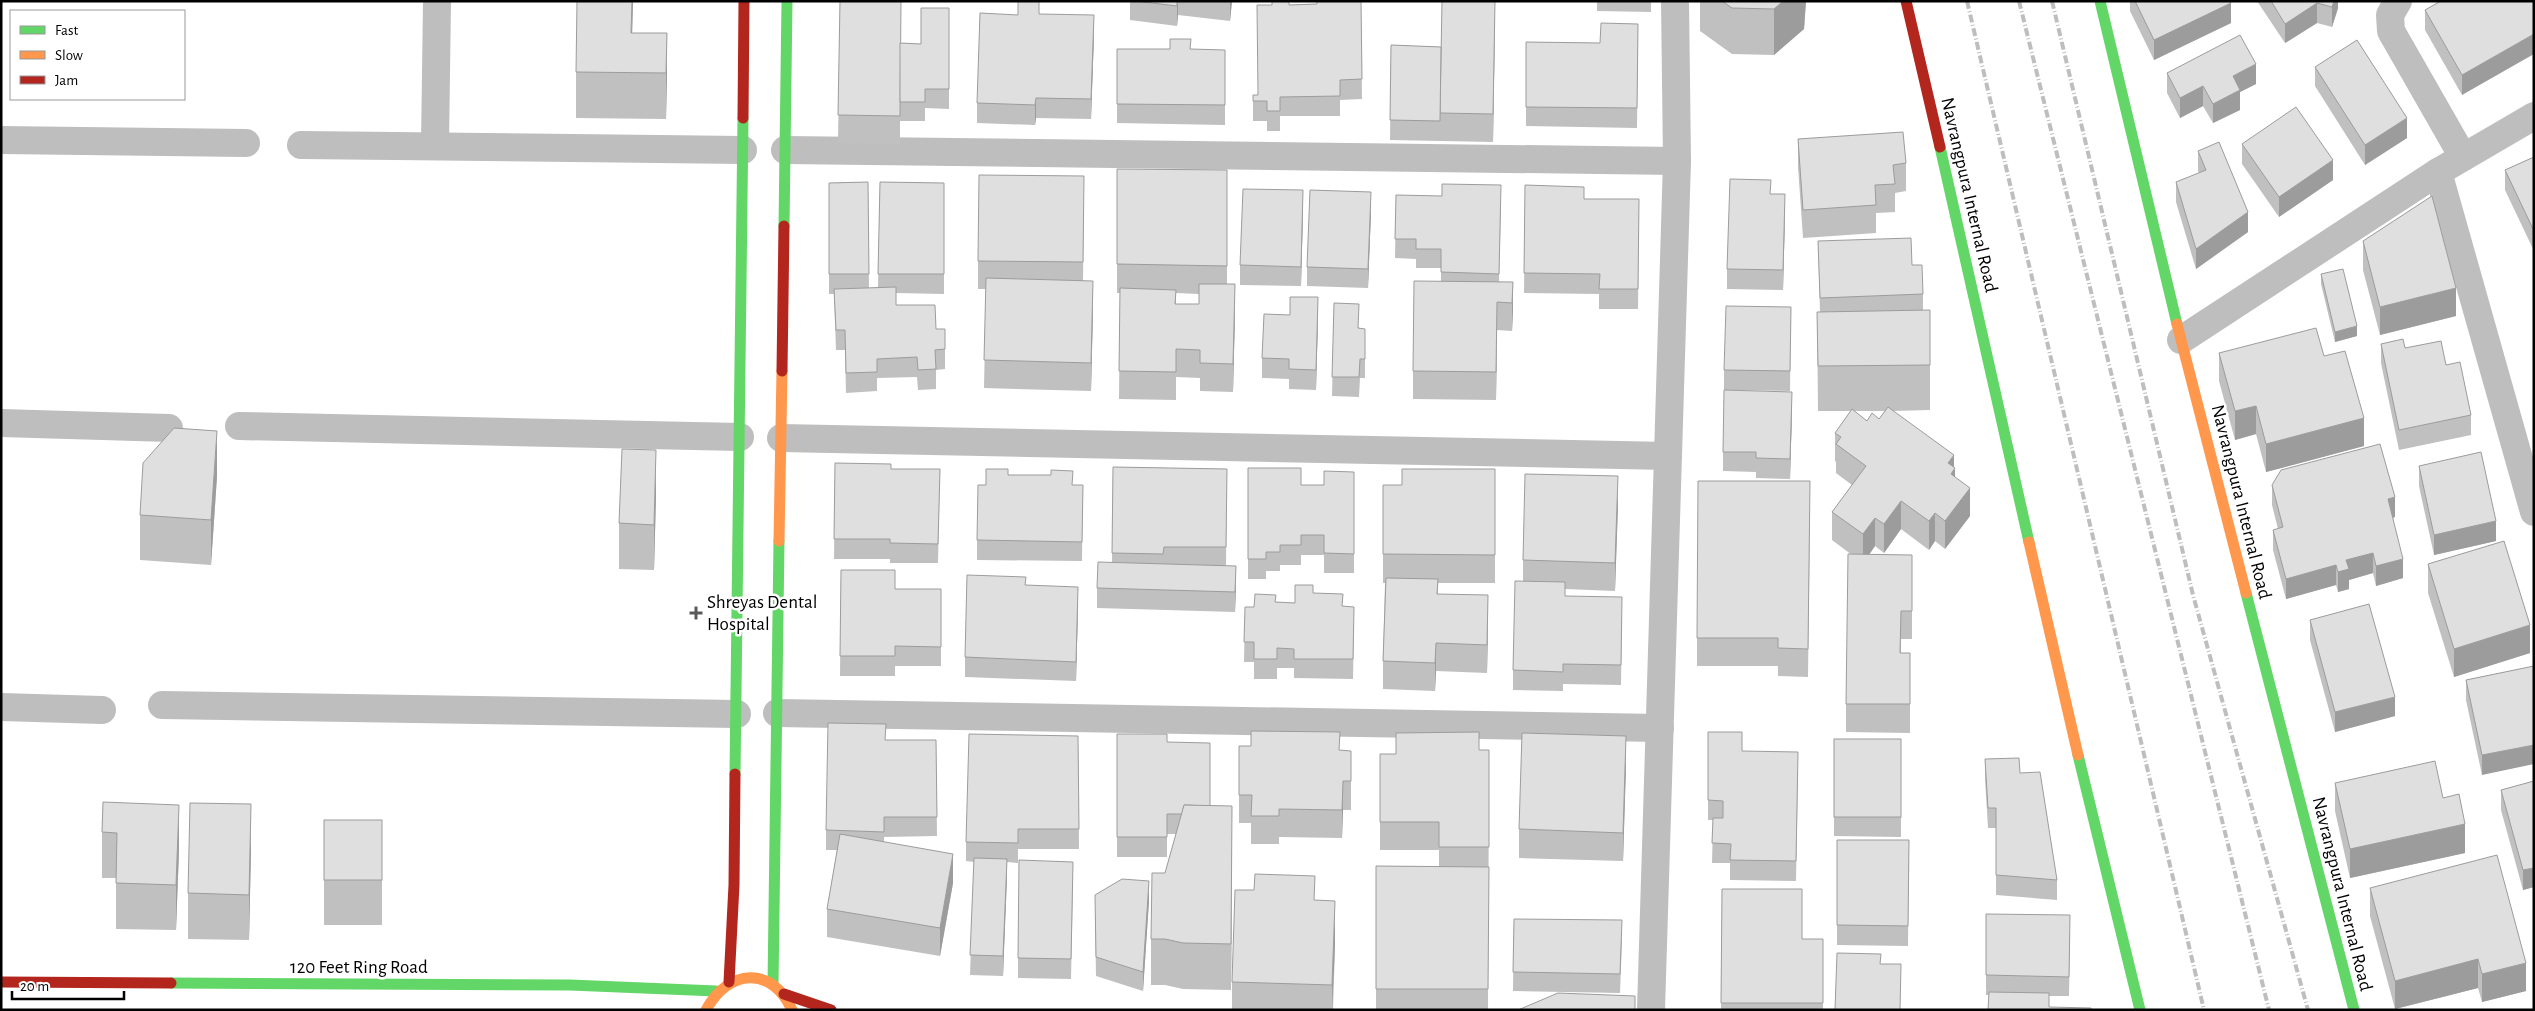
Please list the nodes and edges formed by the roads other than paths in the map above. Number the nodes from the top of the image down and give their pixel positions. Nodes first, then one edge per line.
1 (437, 1) edge
2 (744, 1) edge
3 (787, 1) edge
4 (1675, 1) edge
5 (1906, 1) edge
6 (2100, 1) edge
7 (2398, 1) edge
8 (2534, 116) edge
9 (1, 140) edge
10 (246, 143) dead end
11 (301, 145) dead end
12 (435, 145) junction
13 (743, 150) junction
14 (785, 150) junction
15 (2463, 157) junction
16 (1677, 162) junction
17 (2438, 172) junction
18 (2181, 340) junction
19 (1, 423) edge
20 (239, 426) dead end
21 (169, 428) dead end
22 (740, 437) junction
23 (781, 438) junction
24 (1668, 456) junction
25 (2534, 512) edge
26 (162, 704) dead end
27 (1, 708) edge
28 (102, 710) dead end
29 (777, 713) junction
30 (737, 714) junction
31 (1660, 728) junction
32 (1, 982) edge
33 (729, 982) junction
34 (773, 984) junction
35 (716, 991) junction
36 (784, 994) junction
37 (706, 1010) edge
38 (792, 1010) edge
39 (831, 1010) edge
40 (1651, 1010) edge
41 (2140, 1010) edge
42 (2354, 1010) edge

1 - 12 street
2 - 13 street
3 - 14 street
4 - 16 street
5 - 41 street, Navrangpura Internal Road
6 - 18 street, Navrangpura Internal Road
7 - 15 street
8 - 15 street
9 - 10 street
11 - 12 street
12 - 13 street
13 - 22 street
14 - 16 street
14 - 23 street
15 - 17 street
16 - 24 street
17 - 18 street
17 - 25 street
18 - 42 street, Navrangpura Internal Road
19 - 21 street
20 - 22 street
22 - 30 street
23 - 24 street
23 - 29 street
24 - 31 street
26 - 30 street
27 - 28 street
29 - 31 street
29 - 34 street
30 - 33 street
31 - 40 street
32 - 35 street, 120 Feet Ring Road
33 - 34 street
33 - 35 street
34 - 36 street
35 - 37 street
36 - 38 street
36 - 39 street

